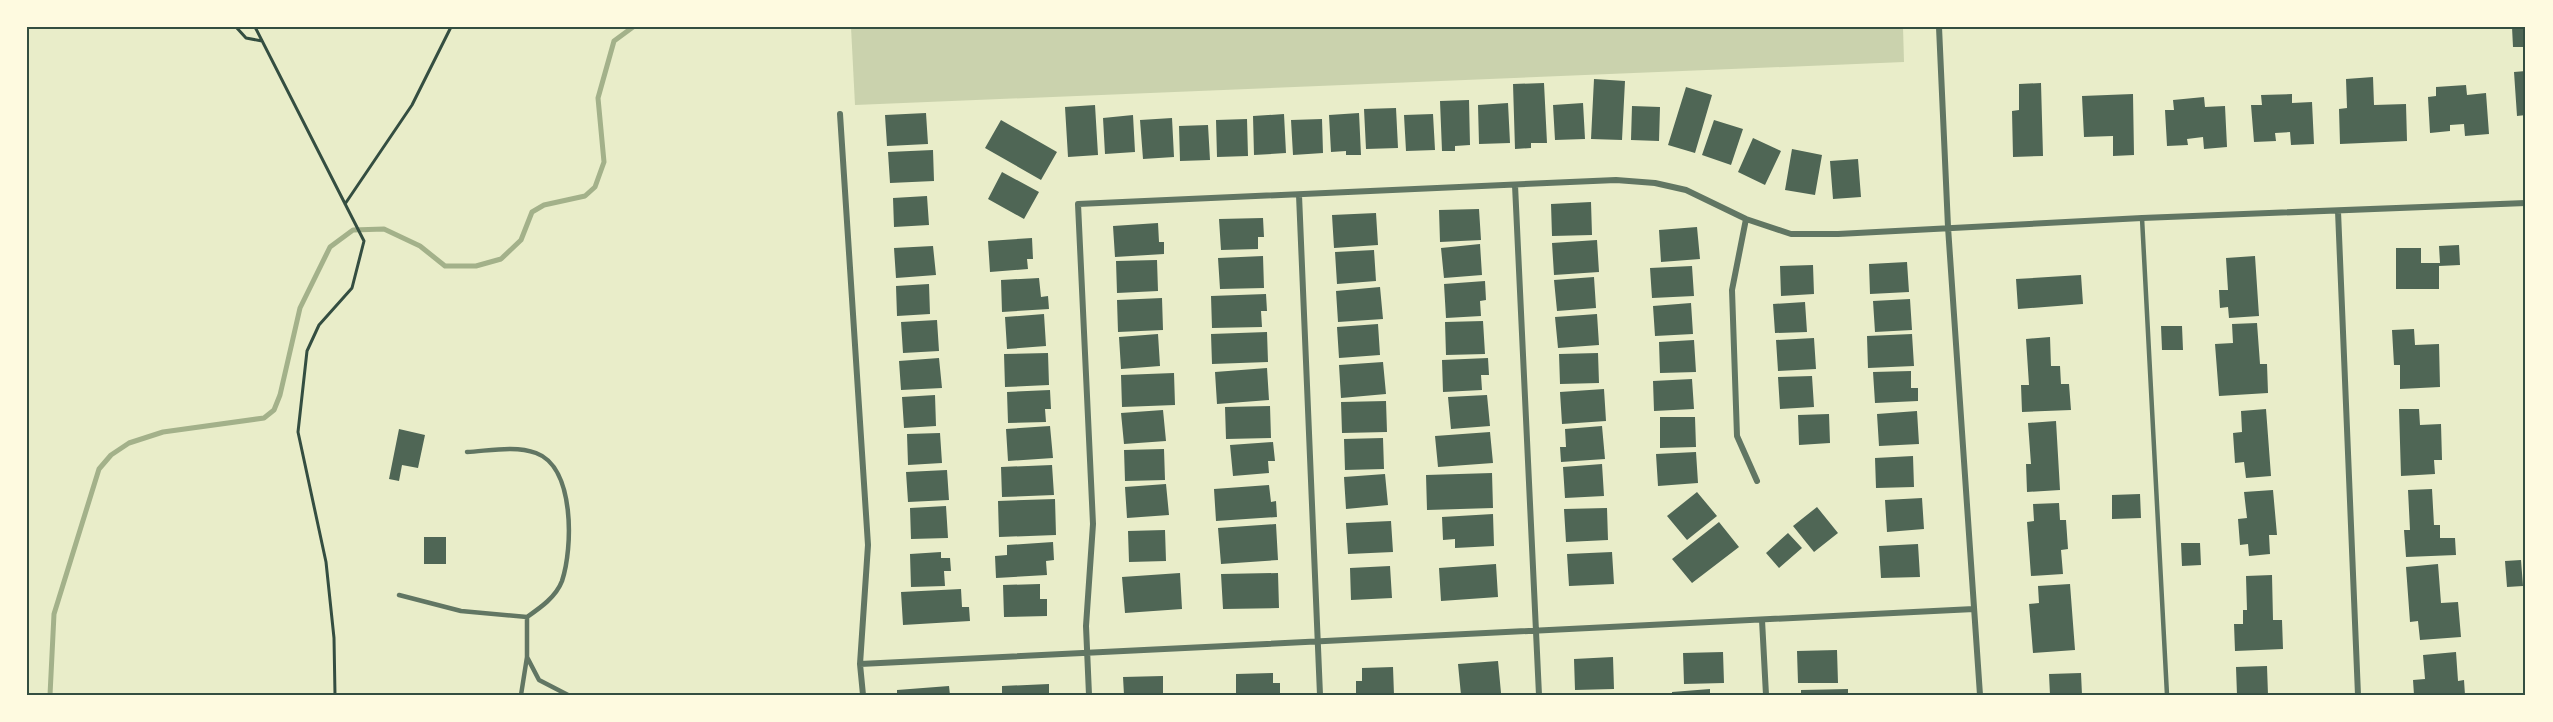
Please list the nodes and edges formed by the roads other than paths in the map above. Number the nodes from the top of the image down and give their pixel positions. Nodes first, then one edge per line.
1 (1939, 27) edge
2 (840, 114) dead end
3 (1515, 185) junction
4 (1299, 195) junction
5 (2526, 203) edge
6 (2338, 211) junction
7 (2142, 218) junction
8 (1746, 219) junction
9 (1948, 227) junction
10 (467, 452) dead end
11 (1757, 481) dead end
12 (399, 594) dead end
13 (1974, 609) junction
14 (527, 617) junction
15 (1762, 620) junction
16 (1536, 631) junction
17 (1317, 640) junction
18 (1087, 652) junction
19 (527, 657) junction
20 (860, 664) junction
21 (521, 695) edge
22 (568, 695) edge
23 (863, 695) edge
24 (1089, 695) edge
25 (1320, 695) edge
26 (1539, 695) edge
27 (1766, 695) edge
28 (1980, 695) edge
29 (2167, 695) edge
30 (2358, 695) edge

1 - 9 street
2 - 20 street
3 - 4 street
3 - 8 street
3 - 16 street
4 - 17 street
4 - 18 street
5 - 6 street
6 - 7 street
6 - 30 street
7 - 9 street
7 - 29 lane
8 - 9 street
8 - 11 street
9 - 13 street
10 - 14 lane
12 - 14 lane
13 - 15 street
13 - 28 street
14 - 19 lane
15 - 16 street
15 - 27 street
16 - 17 street
16 - 26 street
17 - 18 street
17 - 25 street
18 - 20 street
18 - 24 street
19 - 21 lane
19 - 22 lane
20 - 23 street

